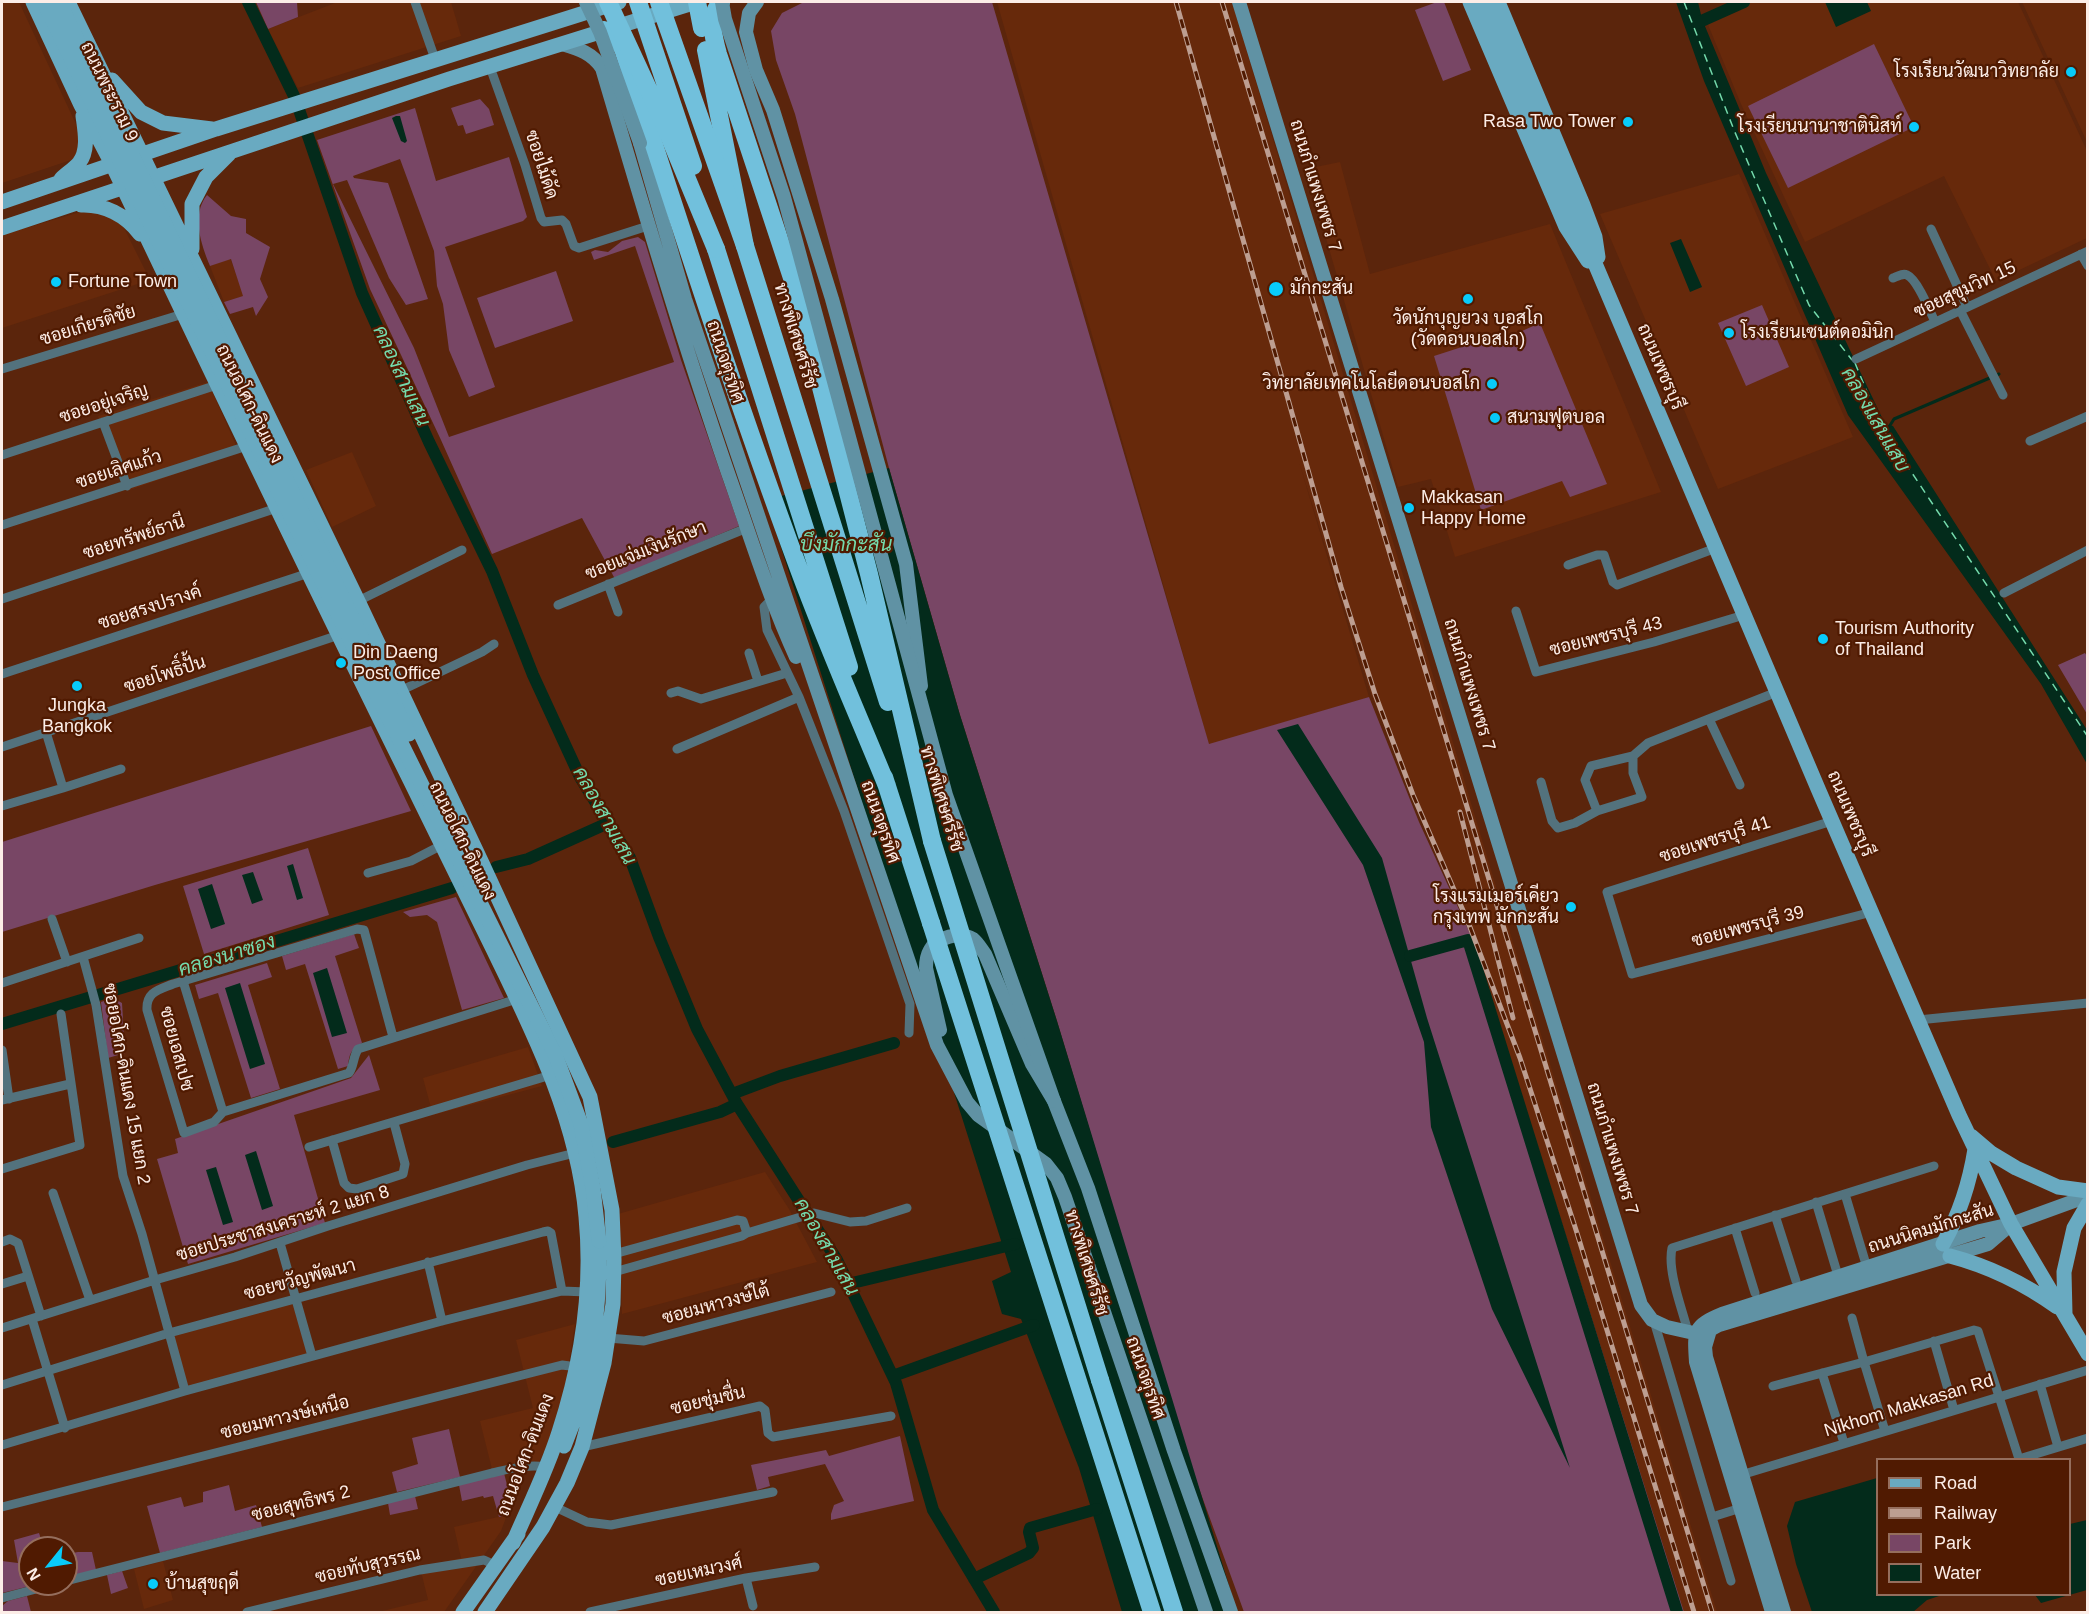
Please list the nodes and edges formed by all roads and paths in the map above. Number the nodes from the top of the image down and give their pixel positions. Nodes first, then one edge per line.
1 (33, 2) edge
2 (44, 2) edge
3 (60, 2) edge
4 (68, 2) edge
5 (415, 2) edge
6 (586, 2) edge
7 (619, 2) edge
8 (638, 2) edge
9 (659, 2) edge
10 (696, 2) edge
11 (722, 2) edge
12 (757, 2) edge
13 (1239, 2) edge
14 (1470, 2) edge
15 (1484, 2) edge
16 (1498, 2) edge
17 (607, 3) edge
18 (604, 30) junction
19 (562, 44) junction
20 (96, 59) junction
21 (435, 59) junction
22 (490, 67) junction
23 (81, 105) junction
24 (216, 129) junction
25 (231, 152) junction
26 (142, 153) junction
27 (112, 164) junction
28 (154, 178) junction
29 (57, 184) junction
30 (123, 189) junction
31 (145, 196) junction
32 (2, 202) edge
33 (63, 207) junction
34 (648, 226) junction
35 (2, 228) edge
36 (1931, 229) dead end
37 (745, 246) junction
38 (716, 249) junction
39 (2084, 252) edge
40 (192, 254) junction
41 (156, 257) junction
42 (2088, 266) edge
43 (1600, 278) junction
44 (1893, 278) dead end
45 (1964, 308) junction
46 (183, 314) junction
47 (1935, 321) junction
48 (1856, 359) dead end
49 (2, 369) edge
50 (217, 385) junction
51 (2003, 395) dead end
52 (264, 407) junction
53 (2088, 416) edge
54 (235, 420) junction
55 (103, 422) junction
56 (2030, 441) dead end
57 (247, 446) junction
58 (2, 455) edge
59 (295, 472) junction
60 (266, 485) junction
61 (127, 486) junction
62 (277, 508) junction
63 (2, 525) edge
64 (747, 528) junction
65 (1716, 548) junction
66 (462, 550) dead end
67 (2088, 550) edge
68 (1568, 565) dead end
69 (309, 573) junction
70 (608, 584) junction
71 (2004, 593) dead end
72 (2, 599) edge
73 (772, 599) junction
74 (358, 601) junction
75 (558, 605) dead end
76 (1516, 611) dead end
77 (618, 612) dead end
78 (1744, 615) junction
79 (339, 635) junction
80 (494, 644) dead end
81 (749, 653) dead end
82 (787, 673) junction
83 (2, 674) edge
84 (758, 681) junction
85 (400, 691) junction
86 (1777, 692) junction
87 (671, 693) dead end
88 (799, 697) junction
89 (923, 703) junction
90 (824, 716) junction
91 (1709, 719) junction
92 (46, 732) junction
93 (2, 747) edge
94 (677, 750) dead end
95 (1633, 756) junction
96 (121, 770) dead end
97 (1541, 782) dead end
98 (1740, 785) dead end
99 (887, 786) junction
100 (63, 788) junction
101 (2, 807) edge
102 (1597, 811) junction
103 (1832, 821) junction
104 (932, 841) junction
105 (442, 845) junction
106 (368, 873) dead end
107 (1872, 912) junction
108 (507, 918) junction
109 (52, 919) dead end
110 (139, 938) dead end
111 (83, 957) junction
112 (67, 962) junction
113 (1632, 974) joint
114 (183, 981) junction
115 (2, 983) edge
116 (517, 999) junction
117 (2088, 1003) edge
118 (61, 1014) dead end
119 (1918, 1020) junction
120 (909, 1033) dead end
121 (393, 1037) junction
122 (2, 1050) edge
123 (943, 1059) junction
124 (551, 1075) junction
125 (70, 1084) junction
126 (5, 1100) edge
127 (1054, 1101) junction
128 (223, 1112) junction
129 (394, 1123) junction
130 (332, 1140) junction
131 (1972, 1141) junction
132 (309, 1147) dead end
133 (575, 1153) junction
134 (1934, 1166) dead end
135 (2, 1169) edge
136 (53, 1193) dead end
137 (2088, 1193) edge
138 (1845, 1194) junction
139 (1816, 1202) junction
140 (2088, 1204) edge
141 (907, 1209) dead end
142 (1775, 1215) junction
143 (2011, 1224) junction
144 (1736, 1228) junction
145 (747, 1233) junction
146 (2, 1242) edge
147 (280, 1243) junction
148 (1946, 1250) junction
149 (614, 1254) junction
150 (1865, 1260) dead end
151 (428, 1262) junction
152 (1836, 1269) dead end
153 (614, 1272) junction
154 (28, 1276) junction
155 (155, 1280) junction
156 (1796, 1281) dead end
157 (2, 1284) edge
158 (562, 1291) junction
159 (587, 1292) junction
160 (831, 1292) dead end
161 (1755, 1293) dead end
162 (295, 1298) junction
163 (90, 1300) junction
164 (2064, 1314) junction
165 (36, 1317) junction
166 (1851, 1318) dead end
167 (442, 1321) junction
168 (1654, 1321) junction
169 (2, 1328) edge
170 (169, 1333) junction
171 (1697, 1334) junction
172 (608, 1338) junction
173 (1934, 1341) junction
174 (2088, 1354) edge
175 (312, 1356) junction
176 (1864, 1362) junction
177 (578, 1367) junction
178 (47, 1370) junction
179 (2088, 1370) edge
180 (1822, 1373) junction
181 (2040, 1384) junction
182 (2, 1385) edge
183 (1773, 1386) dead end
184 (185, 1391) junction
185 (2000, 1396) junction
186 (1954, 1410) junction
187 (891, 1416) dead end
188 (65, 1428) junction
189 (1885, 1431) junction
190 (2088, 1438) edge
191 (1844, 1443) junction
192 (2, 1445) edge
193 (582, 1447) junction
194 (2058, 1448) junction
195 (2019, 1458) edge
196 (2023, 1458) edge
197 (546, 1467) junction
198 (1741, 1474) junction
199 (772, 1492) dead end
200 (2, 1507) edge
201 (555, 1507) junction
202 (1741, 1508) junction
203 (1712, 1517) junction
204 (513, 1542) junction
205 (497, 1566) junction
206 (815, 1567) dead end
207 (78, 1578) edge
208 (746, 1578) junction
209 (1731, 1581) dead end
210 (18, 1594) edge
211 (2, 1598) edge
212 (753, 1606) dead end
213 (247, 1612) edge
214 (463, 1612) edge
215 (485, 1612) edge
216 (590, 1612) edge
217 (1152, 1612) edge
218 (1174, 1612) edge
219 (1206, 1612) edge
220 (1231, 1612) edge
221 (1772, 1612) edge
222 (1784, 1612) edge

1 - 23 main road, ถนนพระราม 9
2 - 31 main road, ถนนพระราม 9, bridge
3 - 31 main road, ถนนพระราม 9, bridge
4 - 20 main road, ถนนพระราม 9
5 - 21 street
6 - 90 main road, ถนนจตุรทิศ, bridge
7 - 17 main road
8 - 38 highway, bridge
9 - 37 highway, ทางพิเศษศรีรัช, bridge
10 - 18 main road
10 - 37 highway, bridge
11 - 89 main road, ถนนจตุรทิศ, bridge
11 - 104 highway
12 - 89 main road, bridge
13 - 168 main road, ถนนกำแพงเพชร 7
14 - 43 main road, ถนนเพชรบุรี
15 - 43 main road, ถนนเพชรบุรี
16 - 43 main road, ถนนเพชรบุรี
17 - 21 main road
17 - 38 highway, bridge
18 - 19 main road
18 - 99 highway
19 - 22 main road
19 - 34 main road
20 - 24 main road
20 - 26 main road, ถนนพระราม 9
21 - 24 main road
22 - 25 main road
22 - 34 street, ซอยไม้ดัด
23 - 27 main road, ถนนพระราม 9
23 - 29 main road
24 - 26 main road
25 - 28 main road
25 - 40 main road
26 - 27 main road
26 - 28 main road, ถนนอโศก-ดินแดง
27 - 29 main road
27 - 30 main road, ถนนอโศก-ดินแดง
28 - 30 main road
28 - 40 main road, ถนนอโศก-ดินแดง
29 - 32 main road
30 - 33 main road
30 - 41 main road, ถนนอโศก-ดินแดง
31 - 108 main road, ถนนอโศก-ดินแดง, bridge
31 - 204 main road, ถนนอโศก-ดินแดง, bridge
33 - 35 main road
33 - 41 main road
34 - 64 main road
36 - 45 street
37 - 104 highway, ทางพิเศษศรีรัช
38 - 99 highway
39 - 42 street
39 - 45 street, ซอยสุขุมวิท 15
40 - 52 main road, ถนนอโศก-ดินแดง
41 - 46 main road, ถนนอโศก-ดินแดง
43 - 65 main road, ถนนเพชรบุรี
44 - 47 street
45 - 47 street, ซอยสุขุมวิท 15
45 - 51 street
46 - 49 street, ซอยเกียรติชัย
46 - 50 main road, ถนนอโศก-ดินแดง
47 - 48 street, ซอยสุขุมวิท 15
50 - 54 main road, ถนนอโศก-ดินแดง
50 - 55 street, ซอยอยู่เจริญ
52 - 54 main road
52 - 59 main road, ถนนอโศก-ดินแดง
53 - 56 street
54 - 57 main road, ถนนอโศก-ดินแดง
55 - 58 street, ซอยอยู่เจริญ
55 - 61 street
57 - 60 main road, ถนนอโศก-ดินแดง
57 - 61 street, ซอยเลิศแก้ว
59 - 60 main road
59 - 74 main road, ถนนอโศก-ดินแดง
60 - 62 main road, ถนนอโศก-ดินแดง
61 - 63 street, ซอยเลิศแก้ว
62 - 69 main road, ถนนอโศก-ดินแดง
62 - 72 street, ซอยทรัพย์ธานี
64 - 70 street, ซอยแจ่มเงินรักษา
64 - 73 main road
65 - 68 street
65 - 78 main road, ถนนเพชรบุรี
66 - 74 street
67 - 71 street
69 - 79 main road, ถนนอโศก-ดินแดง
69 - 83 street, ซอยสรงปรางค์
70 - 75 street, ซอยแจ่มเงินรักษา
70 - 77 street
73 - 82 street
73 - 90 main road
74 - 85 main road, ถนนอโศก-ดินแดง
76 - 78 street, ซอยเพชรบุรี 43
78 - 86 main road, ถนนเพชรบุรี
79 - 92 street, ซอยโพธิ์ปั้น
79 - 105 main road, ถนนอโศก-ดินแดง
80 - 85 street
81 - 84 street
82 - 84 street
82 - 88 street
84 - 87 street
85 - 108 main road, ถนนอโศก-ดินแดง
86 - 91 street
86 - 103 main road, ถนนเพชรบุรี
88 - 94 street
88 - 120 street
89 - 127 main road, ถนนจตุรทิศ, bridge
90 - 123 main road, ถนนจตุรทิศ
91 - 95 street
91 - 98 street
92 - 93 street, ซอยโพธิ์ปั้น
92 - 100 street
95 - 102 street
95 - 102 street
96 - 100 street
97 - 102 street
99 - 217 highway, bridge
100 - 101 street
103 - 107 main road, ถนนเพชรบุรี
103 - 113 street, ซอยเพชรบุรี 41
104 - 218 highway, ทางพิเศษศรีรัช, bridge
105 - 106 street
105 - 116 main road, ถนนอโศก-ดินแดง
107 - 113 street, ซอยเพชรบุรี 39
107 - 119 main road, ถนนเพชรบุรี
108 - 149 main road, ถนนอโศก-ดินแดง
109 - 112 street
110 - 111 street
111 - 112 street
111 - 155 street, ซอยอโศก-ดินแดง 15 แยก 2
112 - 115 street
114 - 121 street, ซอยเอสเปซ
114 - 128 street
114 - 128 street, ซอยเอสเปซ
116 - 121 street, ซอยเอสเปซ
116 - 124 main road, ถนนอโศก-ดินแดง
117 - 119 street
118 - 125 street
119 - 131 main road, ถนนเพชรบุรี
121 - 128 street, ซอยเอสเปซ
122 - 126 street
123 - 127 main road, bridge
123 - 219 main road, ถนนจตุรทิศ, bridge
124 - 129 street
124 - 133 main road, ถนนอโศก-ดินแดง
125 - 126 street
125 - 135 street
127 - 220 main road, ถนนจตุรทิศ
129 - 130 street
129 - 130 street
130 - 132 street
131 - 137 main road
131 - 143 main road, ถนนเพชรบุรี
131 - 148 main road
133 - 147 street, ซอยประชาสงเคราะห์ 2 แยก 8
133 - 159 main road, ถนนอโศก-ดินแดง
134 - 138 street
136 - 163 street
137 - 143 main road
138 - 139 street
138 - 150 street
139 - 142 street
139 - 152 street
140 - 164 main road
141 - 145 street
142 - 144 street
142 - 156 street
143 - 148 main road, ถนนนิคมมักกะสัน
143 - 164 main road, ถนนเพชรบุรี
144 - 161 street
144 - 171 street
145 - 149 street
145 - 153 street
146 - 154 street
147 - 155 street, ซอยประชาสงเคราะห์ 2 แยก 8
147 - 162 street
148 - 164 main road
148 - 171 main road, ถนนนิคมมักกะสัน
149 - 153 main road, ถนนอโศก-ดินแดง
151 - 158 street, ซอยขวัญพัฒนา
151 - 162 street, ซอยขวัญพัฒนา
151 - 167 street
153 - 172 main road, ถนนอโศก-ดินแดง
154 - 157 street
154 - 165 street
155 - 163 street, ซอยประชาสงเคราะห์ 2 แยก 8
155 - 170 street, ซอยอโศก-ดินแดง 15 แยก 2
158 - 159 street
158 - 167 street
159 - 177 main road, ถนนอโศก-ดินแดง
160 - 172 street, ซอยมหาวงษ์ใต้
162 - 170 street, ซอยขวัญพัฒนา
162 - 175 street
163 - 165 street, ซอยประชาสงเคราะห์ 2 แยก 8
164 - 174 main road, ถนนเพชรบุรี
165 - 169 street, ซอยประชาสงเคราะห์ 2 แยก 8
165 - 178 street
166 - 176 street
167 - 175 street
168 - 171 main road
168 - 203 street
170 - 178 street, ซอยขวัญพัฒนา
170 - 184 street, ซอยอโศก-ดินแดง 15 แยก 2
171 - 198 main road
171 - 202 main road
172 - 193 main road, ถนนอโศก-ดินแดง
173 - 176 street
173 - 185 street
173 - 186 street
175 - 184 street
176 - 180 street
176 - 189 street
177 - 197 main road, ถนนอโศก-ดินแดง
177 - 200 street, ซอยมหาวงษ์เหนือ
178 - 182 street, ซอยขวัญพัฒนา
178 - 188 street
179 - 181 street, Nikhom Makkasan Rd
180 - 183 street
180 - 191 street
181 - 185 street, Nikhom Makkasan Rd
181 - 194 street
184 - 188 street
185 - 186 street, Nikhom Makkasan Rd
185 - 195 street
186 - 189 street, Nikhom Makkasan Rd
187 - 193 street, ซอยชุ่มชื่น
188 - 192 street
189 - 191 street, Nikhom Makkasan Rd
190 - 194 street
191 - 198 street, Nikhom Makkasan Rd
193 - 201 main road, ถนนอโศก-ดินแดง
194 - 196 street
197 - 204 main road, ถนนอโศก-ดินแดง
197 - 207 street, ซอยสุทธิพร 2
198 - 222 main road
199 - 201 street
201 - 215 main road, ถนนอโศก-ดินแดง
202 - 203 street
202 - 221 main road
203 - 209 street
204 - 205 main road, ถนนอโศก-ดินแดง
205 - 213 street, ซอยทับสุวรรณ
205 - 214 main road, ถนนอโศก-ดินแดง
206 - 208 street, ซอยเหมวงศ์
208 - 212 street
208 - 216 street, ซอยเหมวงศ์
210 - 211 street

